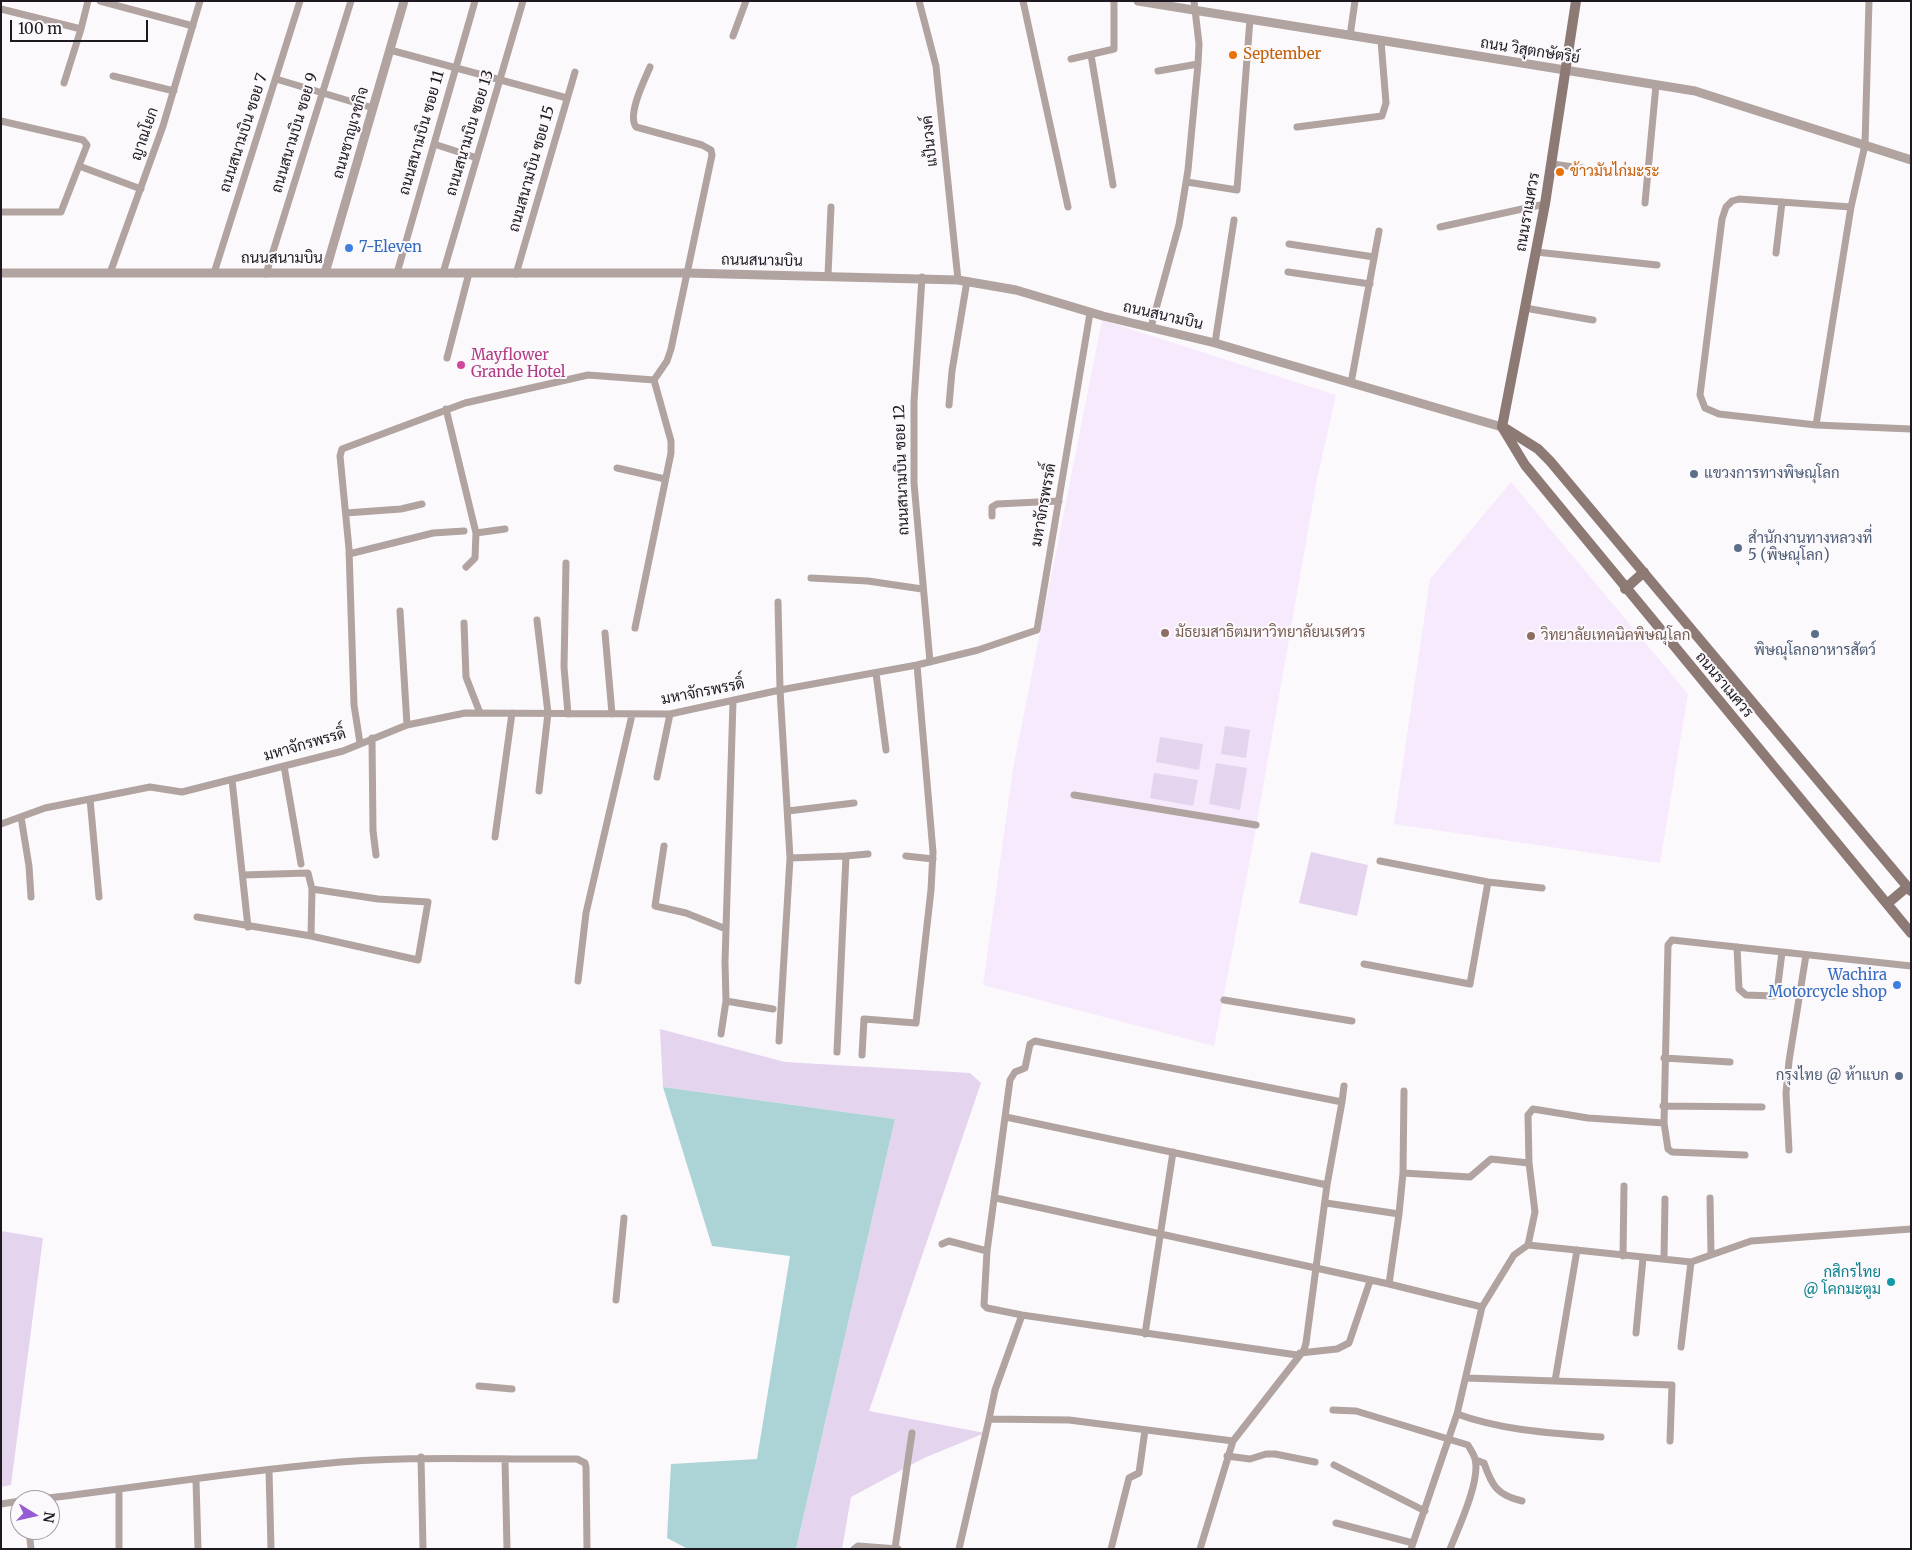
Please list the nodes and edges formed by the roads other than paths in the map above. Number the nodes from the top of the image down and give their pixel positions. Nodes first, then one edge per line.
1 (88, 1) edge
2 (100, 1) edge
3 (200, 1) edge
4 (300, 1) edge
5 (351, 1) edge
6 (404, 1) edge
7 (475, 1) edge
8 (524, 1) edge
9 (746, 1) edge
10 (919, 1) edge
11 (1023, 1) edge
12 (1114, 1) edge
13 (1138, 1) edge
14 (1355, 1) edge
15 (1576, 1) edge
16 (1869, 1) edge
17 (1194, 6) edge
18 (1, 9) edge
19 (1250, 19) junction
20 (193, 26) junction
21 (80, 29) junction
22 (734, 36) dead end
23 (1350, 36) junction
24 (1380, 41) junction
25 (390, 50) junction
26 (1091, 55) junction
27 (1071, 59) dead end
28 (1198, 64) junction
29 (456, 68) junction
30 (650, 68) dead end
31 (1158, 71) dead end
32 (1565, 71) junction
33 (575, 72) dead end
34 (113, 76) dead end
35 (276, 79) junction
36 (500, 80) junction
37 (64, 83) dead end
38 (1656, 85) junction
39 (174, 91) junction
40 (322, 92) junction
41 (567, 98) junction
42 (373, 108) junction
43 (1, 121) edge
44 (1297, 127) dead end
45 (434, 144) junction
46 (1865, 145) junction
47 (477, 158) junction
48 (1911, 160) edge
49 (1552, 164) junction
50 (79, 166) junction
51 (1582, 168) dead end
52 (1187, 182) junction
53 (1113, 185) dead end
54 (141, 189) junction
55 (1782, 202) junction
56 (1545, 204) junction
57 (1645, 204) dead end
58 (1068, 207) dead end
59 (1852, 207) junction
60 (831, 208) dead end
61 (1, 212) edge
62 (1234, 220) dead end
63 (1440, 227) dead end
64 (1379, 231) dead end
65 (1289, 244) dead end
66 (1536, 252) junction
67 (1776, 253) dead end
68 (1374, 257) junction
69 (1657, 265) dead end
70 (443, 272) junction
71 (1288, 272) dead end
72 (1, 273) edge
73 (110, 273) junction
74 (214, 273) junction
75 (325, 273) junction
76 (396, 273) junction
77 (469, 273) junction
78 (687, 273) junction
79 (266, 274) junction
80 (516, 274) junction
81 (828, 276) junction
82 (922, 277) junction
83 (962, 280) junction
84 (1370, 284) junction
85 (1525, 308) junction
86 (1090, 313) junction
87 (1593, 320) dead end
88 (1151, 327) junction
89 (1215, 343) junction
90 (447, 358) dead end
91 (654, 380) junction
92 (1351, 383) junction
93 (949, 405) dead end
94 (446, 409) junction
95 (1816, 425) junction
96 (1502, 427) junction
97 (1911, 429) edge
98 (617, 468) dead end
99 (665, 479) junction
100 (1059, 501) junction
101 (422, 504) dead end
102 (346, 513) junction
103 (992, 516) dead end
104 (505, 529) dead end
105 (464, 531) dead end
106 (476, 533) junction
107 (349, 554) junction
108 (566, 563) dead end
109 (466, 567) dead end
110 (1644, 572) junction
111 (811, 578) dead end
112 (922, 589) junction
113 (1625, 589) junction
114 (778, 602) dead end
115 (400, 611) dead end
116 (537, 620) dead end
117 (464, 623) dead end
118 (635, 628) dead end
119 (605, 633) dead end
120 (930, 662) junction
121 (917, 665) junction
122 (876, 673) junction
123 (780, 690) junction
124 (732, 701) junction
125 (480, 713) junction
126 (512, 713) junction
127 (548, 714) junction
128 (568, 714) junction
129 (612, 714) junction
130 (670, 714) junction
131 (632, 715) junction
132 (407, 725) junction
133 (372, 738) junction
134 (360, 743) junction
135 (886, 750) dead end
136 (284, 766) junction
137 (657, 777) dead end
138 (232, 780) junction
139 (539, 790) dead end
140 (1074, 795) dead end
141 (90, 799) junction
142 (854, 803) dead end
143 (788, 810) junction
144 (21, 816) junction
145 (1, 824) edge
146 (1256, 825) dead end
147 (495, 837) dead end
148 (664, 846) dead end
149 (868, 854) dead end
150 (376, 855) dead end
151 (846, 856) junction
152 (906, 856) dead end
153 (790, 858) junction
154 (933, 860) junction
155 (1380, 861) dead end
156 (300, 864) dead end
157 (243, 875) junction
158 (1488, 882) junction
159 (1542, 888) dead end
160 (312, 889) junction
161 (1909, 889) edge
162 (31, 897) dead end
163 (99, 897) dead end
164 (1887, 904) junction
165 (197, 917) dead end
166 (248, 927) junction
167 (726, 929) junction
168 (1911, 934) edge
169 (311, 936) junction
170 (1737, 947) junction
171 (1782, 952) junction
172 (1806, 955) junction
173 (1364, 964) dead end
174 (1911, 966) edge
175 (578, 981) dead end
176 (1224, 1000) dead end
177 (726, 1001) junction
178 (773, 1009) dead end
179 (1352, 1021) dead end
180 (721, 1034) dead end
181 (779, 1042) dead end
182 (837, 1052) dead end
183 (862, 1055) dead end
184 (1664, 1058) junction
185 (1730, 1062) dead end
186 (1344, 1086) dead end
187 (1404, 1091) dead end
188 (1342, 1102) junction
189 (1663, 1106) junction
190 (1762, 1107) dead end
191 (1006, 1117) junction
192 (1664, 1123) junction
193 (1789, 1150) dead end
194 (1174, 1152) junction
195 (1745, 1155) dead end
196 (1529, 1163) junction
197 (1403, 1173) junction
198 (1327, 1185) junction
199 (1624, 1186) dead end
200 (996, 1198) junction
201 (1710, 1198) dead end
202 (1664, 1199) dead end
203 (1326, 1203) junction
204 (1399, 1214) junction
205 (624, 1218) dead end
206 (1911, 1229) edge
207 (1161, 1235) junction
208 (942, 1244) dead end
209 (1528, 1245) junction
210 (1577, 1250) junction
211 (987, 1251) junction
212 (1711, 1254) junction
213 (1623, 1256) junction
214 (1643, 1258) junction
215 (1664, 1260) junction
216 (1691, 1262) junction
217 (1315, 1270) junction
218 (1370, 1281) junction
219 (1389, 1284) junction
220 (616, 1300) dead end
221 (1482, 1308) junction
222 (1022, 1314) junction
223 (1636, 1332) dead end
224 (1145, 1334) junction
225 (1681, 1347) dead end
226 (1299, 1354) junction
227 (1467, 1378) junction
228 (1555, 1380) junction
229 (479, 1386) dead end
230 (512, 1389) dead end
231 (1333, 1410) dead end
232 (1457, 1414) junction
233 (989, 1419) junction
234 (1145, 1430) junction
235 (912, 1433) dead end
236 (1601, 1437) dead end
237 (1450, 1440) junction
238 (1233, 1441) junction
239 (1670, 1441) dead end
240 (1227, 1456) junction
241 (421, 1457) junction
242 (505, 1460) junction
243 (1476, 1460) junction
244 (1315, 1462) dead end
245 (1334, 1465) dead end
246 (269, 1470) junction
247 (196, 1480) junction
248 (118, 1490) junction
249 (60, 1497) edge
250 (1522, 1501) dead end
251 (1425, 1511) junction
252 (1336, 1523) dead end
253 (1412, 1546) edge
254 (897, 1548) edge
255 (120, 1549) edge
256 (198, 1549) edge
257 (271, 1549) edge
258 (423, 1549) edge
259 (507, 1549) edge
260 (587, 1549) edge
261 (854, 1549) edge
262 (959, 1549) edge
263 (1111, 1549) edge
264 (1200, 1549) edge
265 (1450, 1549) edge

1 - 21 street
2 - 20 street
3 - 20 street, ญาณโยก
4 - 35 street, ถนนสนามบิน ซอย 7
5 - 40 street, ถนนสนามบิน ซอย 9
6 - 25 street, ถนนชาญเวชกิจ
7 - 29 street, ถนนสนามบิน ซอย 11
8 - 36 street, ถนนสนามบิน ซอย 13
9 - 22 street
10 - 83 street, แป้นวงค์
11 - 58 street
12 - 26 street
13 - 17 street, ถนน วิสุตกษัตริย์
14 - 23 street
15 - 32 main road, ถนนราเมศวร
16 - 46 street
17 - 19 street, ถนน วิสุตกษัตริย์
17 - 28 street
18 - 21 street
19 - 23 street, ถนน วิสุตกษัตริย์
19 - 52 street
20 - 39 street, ญาณโยก
21 - 37 street
23 - 24 street, ถนน วิสุตกษัตริย์
24 - 32 street, ถนน วิสุตกษัตริย์
24 - 44 street
25 - 29 street
25 - 42 street, ถนนชาญเวชกิจ
26 - 27 street
26 - 53 street
28 - 31 street
28 - 52 street
29 - 36 street
29 - 45 street, ถนนสนามบิน ซอย 11
30 - 78 street
32 - 38 street, ถนน วิสุตกษัตริย์
32 - 49 main road, ถนนราเมศวร
33 - 41 street, ถนนสนามบิน ซอย 15
34 - 39 street
35 - 40 street
35 - 74 street, ถนนสนามบิน ซอย 7
36 - 41 street
36 - 47 street, ถนนสนามบิน ซอย 13
38 - 46 street, ถนน วิสุตกษัตริย์
38 - 57 street
39 - 54 street, ญาณโยก
40 - 42 street
40 - 79 street, ถนนสนามบิน ซอย 9
41 - 80 street, ถนนสนามบิน ซอย 15
42 - 75 street, ถนนชาญเวชกิจ
43 - 50 street
45 - 47 street
45 - 76 street, ถนนสนามบิน ซอย 11
46 - 48 street, ถนน วิสุตกษัตริย์
46 - 59 street
47 - 70 street, ถนนสนามบิน ซอย 13
49 - 51 street
49 - 56 main road, ถนนราเมศวร
50 - 54 street
50 - 61 street
52 - 88 street
54 - 73 street, ญาณโยก
55 - 59 street
55 - 67 street
55 - 95 street
56 - 63 street
56 - 66 main road, ถนนราเมศวร
59 - 95 street
60 - 81 street
62 - 89 street
64 - 68 street
65 - 68 street
66 - 69 street
66 - 85 main road, ถนนราเมศวร
68 - 84 street
70 - 76 street, ถนนสนามบิน
70 - 77 street, ถนนสนามบิน
71 - 84 street
72 - 73 street, ถนนสนามบิน
73 - 74 street, ถนนสนามบิน
74 - 79 street, ถนนสนามบิน
75 - 76 street, ถนนสนามบิน
75 - 79 street, ถนนสนามบิน
77 - 80 street, ถนนสนามบิน
77 - 90 street
78 - 80 street, ถนนสนามบิน
78 - 81 street, ถนนสนามบิน
78 - 91 street
81 - 82 street, ถนนสนามบิน
82 - 83 street, ถนนสนามบิน
82 - 112 street, ถนนสนามบิน ซอย 12
83 - 86 street, ถนนสนามบิน
83 - 93 street, แป้นวงค์
84 - 92 street
85 - 87 street
85 - 96 main road, ถนนราเมศวร
86 - 88 street, ถนนสนามบิน
86 - 100 street, มหาจักรพรรดิ์
88 - 89 street, ถนนสนามบิน
89 - 92 street, ถนนสนามบิน
91 - 94 street
91 - 99 street
92 - 96 street, ถนนสนามบิน
94 - 102 street
94 - 106 street
95 - 97 street
96 - 110 main road, ถนนราเมศวร
96 - 113 main road, ถนนราเมศวร
98 - 99 street
99 - 118 street
100 - 103 street
100 - 120 street, มหาจักรพรรดิ์
101 - 102 street
102 - 107 street
104 - 106 street
105 - 107 street
106 - 109 street
107 - 134 street
108 - 128 street
110 - 113 main road
110 - 161 main road, ถนนราเมศวร
111 - 112 street
112 - 120 street, ถนนสนามบิน ซอย 12
113 - 164 main road, ถนนราเมศวร
114 - 123 street
115 - 132 street
116 - 127 street
117 - 125 street
119 - 129 street
120 - 121 street, มหาจักรพรรดิ์
121 - 122 street, มหาจักรพรรดิ์
121 - 154 street
122 - 123 street, มหาจักรพรรดิ์
122 - 135 street
123 - 124 street, มหาจักรพรรดิ์
123 - 143 street
124 - 130 street, มหาจักรพรรดิ์
124 - 167 street
125 - 126 street, มหาจักรพรรดิ์
125 - 132 street, มหาจักรพรรดิ์
126 - 127 street, มหาจักรพรรดิ์
126 - 147 street
127 - 128 street, มหาจักรพรรดิ์
127 - 139 street
128 - 129 street, มหาจักรพรรดิ์
129 - 131 street, มหาจักรพรรดิ์
130 - 131 street, มหาจักรพรรดิ์
130 - 137 street
131 - 175 street
132 - 133 street, มหาจักรพรรดิ์
133 - 134 street, มหาจักรพรรดิ์
133 - 150 street
134 - 136 street, มหาจักรพรรดิ์
136 - 138 street, มหาจักรพรรดิ์
136 - 156 street
138 - 141 street, มหาจักรพรรดิ์
138 - 157 street
140 - 146 street
141 - 144 street, มหาจักรพรรดิ์
141 - 163 street
142 - 143 street
143 - 153 street
144 - 145 street, มหาจักรพรรดิ์
144 - 162 street
148 - 167 street
149 - 151 street
151 - 153 street
151 - 182 street
152 - 154 street
153 - 181 street
154 - 183 street
155 - 158 street
157 - 160 street
157 - 166 street
158 - 159 street
158 - 173 street
160 - 169 street
160 - 169 street
161 - 164 main road
164 - 168 main road, ถนนราเมศวร
165 - 166 street
166 - 169 street
167 - 177 street
170 - 171 street
170 - 171 street
170 - 184 street
171 - 172 street
172 - 174 street
172 - 193 street
176 - 179 street
177 - 178 street
177 - 180 street
184 - 185 street
184 - 189 street
186 - 188 street
187 - 197 street
188 - 191 street
188 - 198 street
189 - 190 street
189 - 192 street
191 - 194 street
191 - 200 street
192 - 195 street
192 - 196 street
194 - 198 street
194 - 207 street
196 - 197 street
196 - 209 street
197 - 204 street
198 - 203 street
199 - 213 street
200 - 207 street
200 - 211 street
201 - 212 street
202 - 215 street
203 - 204 street
203 - 217 street
204 - 219 street
205 - 220 street
206 - 212 street
207 - 217 street
207 - 224 street
208 - 211 street
209 - 210 street
209 - 221 street
210 - 213 street
210 - 228 street
211 - 222 street
212 - 216 street
213 - 214 street
214 - 215 street
214 - 223 street
215 - 216 street
216 - 225 street
217 - 218 street
217 - 226 street
218 - 219 street
218 - 226 street
219 - 221 street
221 - 227 street
222 - 224 street
222 - 233 street
224 - 226 street
226 - 238 street
227 - 228 street
227 - 232 street
228 - 239 street
229 - 230 street
231 - 237 street
232 - 236 street
232 - 237 street
233 - 234 street
233 - 262 street
234 - 238 street
234 - 263 street
235 - 254 street
237 - 243 street
237 - 251 street
238 - 240 street
240 - 244 street
240 - 264 street
241 - 242 street
241 - 246 street
241 - 258 street
242 - 259 street
242 - 260 street
243 - 250 street
243 - 265 street
245 - 251 street
246 - 247 street
246 - 257 street
247 - 248 street
247 - 256 street
248 - 249 street
248 - 255 street
251 - 253 street
252 - 253 street
254 - 261 street

